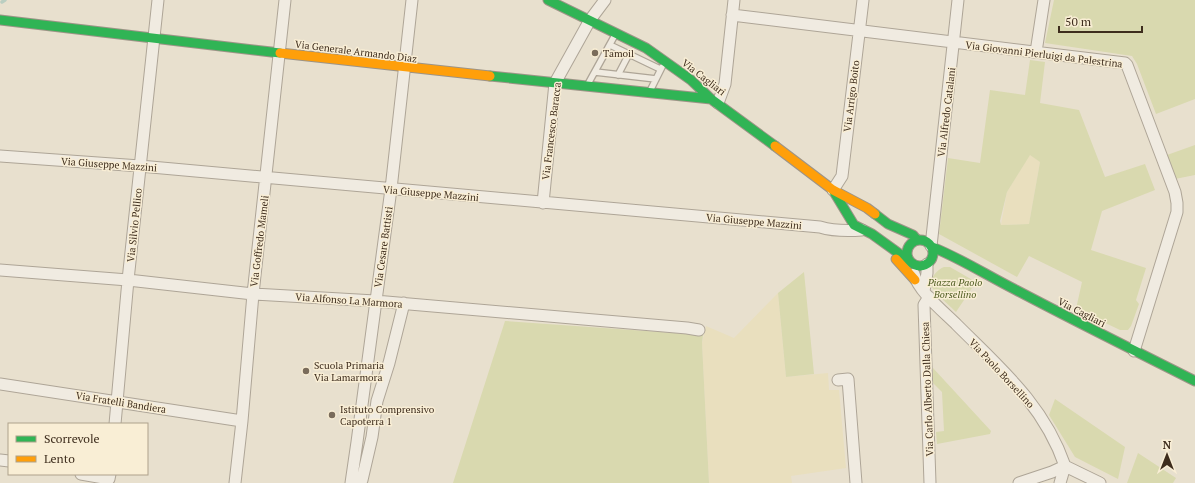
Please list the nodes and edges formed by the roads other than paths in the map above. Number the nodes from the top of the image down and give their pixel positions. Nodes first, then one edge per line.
1 (158, 0) edge
2 (285, 0) edge
3 (412, 0) edge
4 (548, 0) edge
5 (605, 0) edge
6 (734, 0) edge
7 (863, 0) edge
8 (958, 0) edge
9 (1044, 0) edge
10 (732, 15) junction
11 (0, 20) edge
12 (590, 20) junction
13 (859, 31) junction
14 (616, 33) junction
15 (154, 38) junction
16 (954, 42) junction
17 (610, 44) junction
18 (1036, 52) junction
19 (279, 53) junction
20 (629, 54) junction
21 (662, 65) junction
22 (404, 67) junction
23 (594, 72) junction
24 (618, 75) junction
25 (656, 79) junction
26 (555, 83) junction
27 (587, 86) junction
28 (650, 93) junction
29 (715, 101) junction
30 (0, 156) edge
31 (140, 166) junction
32 (266, 178) junction
33 (391, 189) junction
34 (833, 190) junction
35 (543, 203) junction
36 (860, 205) junction
37 (849, 215) junction
38 (862, 230) junction
39 (885, 243) junction
40 (925, 243) junction
41 (910, 261) junction
42 (960, 261) junction
43 (934, 263) junction
44 (0, 270) edge
45 (128, 280) junction
46 (915, 280) junction
47 (253, 294) junction
48 (926, 294) junction
49 (375, 301) junction
50 (404, 303) junction
51 (699, 330) dead end
52 (1134, 350) junction
53 (838, 380) dead end
54 (1195, 381) edge
55 (0, 384) edge
56 (117, 402) junction
57 (242, 421) junction
58 (115, 423) edge
59 (357, 446) junction
60 (369, 449) junction
61 (1065, 466) junction
62 (95, 475) edge
63 (109, 476) edge
64 (235, 483) edge
65 (351, 483) edge
66 (359, 483) edge
67 (856, 483) edge
68 (930, 483) edge
69 (1019, 483) edge
70 (1060, 483) edge
71 (1100, 483) edge

1 - 15 street, Via Silvio Pellico
2 - 19 street, Via Goffredo Mameli
3 - 22 street, Via Cesare Battisti
4 - 12 street, Via Cagliari
5 - 12 street, Via Francesco Baracca
6 - 10 street
7 - 13 street, Via Arrigo Boito
8 - 16 street, Via Alfredo Catalani
9 - 18 street
10 - 13 street, Via Giovanni Pierluigi da Palestrina
10 - 29 street
11 - 15 street, Via Generale Armando Diaz
12 - 14 street, Via Cagliari
12 - 26 street, Via Francesco Baracca
13 - 16 street, Via Giovanni Pierluigi da Palestrina
13 - 34 street, Via Arrigo Boito
14 - 17 lane
14 - 21 street, Via Cagliari
15 - 19 street, Via Generale Armando Diaz
15 - 31 street, Via Silvio Pellico
16 - 18 street, Via Giovanni Pierluigi da Palestrina
16 - 40 street, Via Alfredo Catalani
17 - 20 lane
17 - 23 lane
18 - 52 street, Via Giovanni Pierluigi da Palestrina
19 - 22 street, Via Generale Armando Diaz
19 - 32 street, Via Goffredo Mameli
20 - 21 lane
20 - 24 lane
21 - 25 lane
21 - 29 street, Via Cagliari
22 - 26 street, Via Generale Armando Diaz
22 - 33 street, Via Cesare Battisti
23 - 24 lane
23 - 27 lane
24 - 25 lane
25 - 28 lane
26 - 27 street, Via Generale Armando Diaz
26 - 35 street, Via Francesco Baracca
27 - 28 street, Via Generale Armando Diaz
28 - 29 street, Via Generale Armando Diaz
29 - 34 street, Via Cagliari
30 - 31 street, Via Giuseppe Mazzini
31 - 32 street, Via Giuseppe Mazzini
31 - 45 street, Via Silvio Pellico
32 - 33 street, Via Giuseppe Mazzini
32 - 47 street, Via Goffredo Mameli
33 - 35 street, Via Giuseppe Mazzini
33 - 49 street, Via Cesare Battisti
34 - 36 street, Via Cagliari
34 - 37 street, Via Cagliari
35 - 38 street, Via Giuseppe Mazzini
36 - 37 street
36 - 40 street, Via Cagliari
37 - 38 street, Via Cagliari
38 - 39 street, Via Cagliari
39 - 41 street, Via Cagliari
39 - 46 street
40 - 41 street
40 - 42 street, Via Cagliari
40 - 43 street
41 - 43 street
41 - 46 street, Via Paolo Borsellino
42 - 43 street
42 - 52 street, Via Cagliari
43 - 48 street
44 - 45 street, Via Alfonso La Marmora
45 - 47 street, Via Alfonso La Marmora
45 - 56 street, Via Silvio Pellico
46 - 48 street, Via Paolo Borsellino
47 - 49 street, Via Alfonso La Marmora
47 - 57 street, Via Goffredo Mameli
48 - 61 street, Via Paolo Borsellino
48 - 68 street, Via Carlo Alberto Dalla Chiesa
49 - 50 street, Via Alfonso La Marmora
49 - 59 street, Via Cesare Battisti
50 - 51 street, Via Alfonso La Marmora
50 - 60 street
52 - 54 street, Via Cagliari
53 - 67 street
55 - 56 street, Via Fratelli Bandiera
56 - 57 street, Via Fratelli Bandiera
56 - 58 street, Via Silvio Pellico
57 - 64 street, Via Goffredo Mameli
59 - 60 street
59 - 65 street, Via Cesare Battisti
60 - 66 street
61 - 69 street
61 - 70 street
61 - 71 street
62 - 63 street

